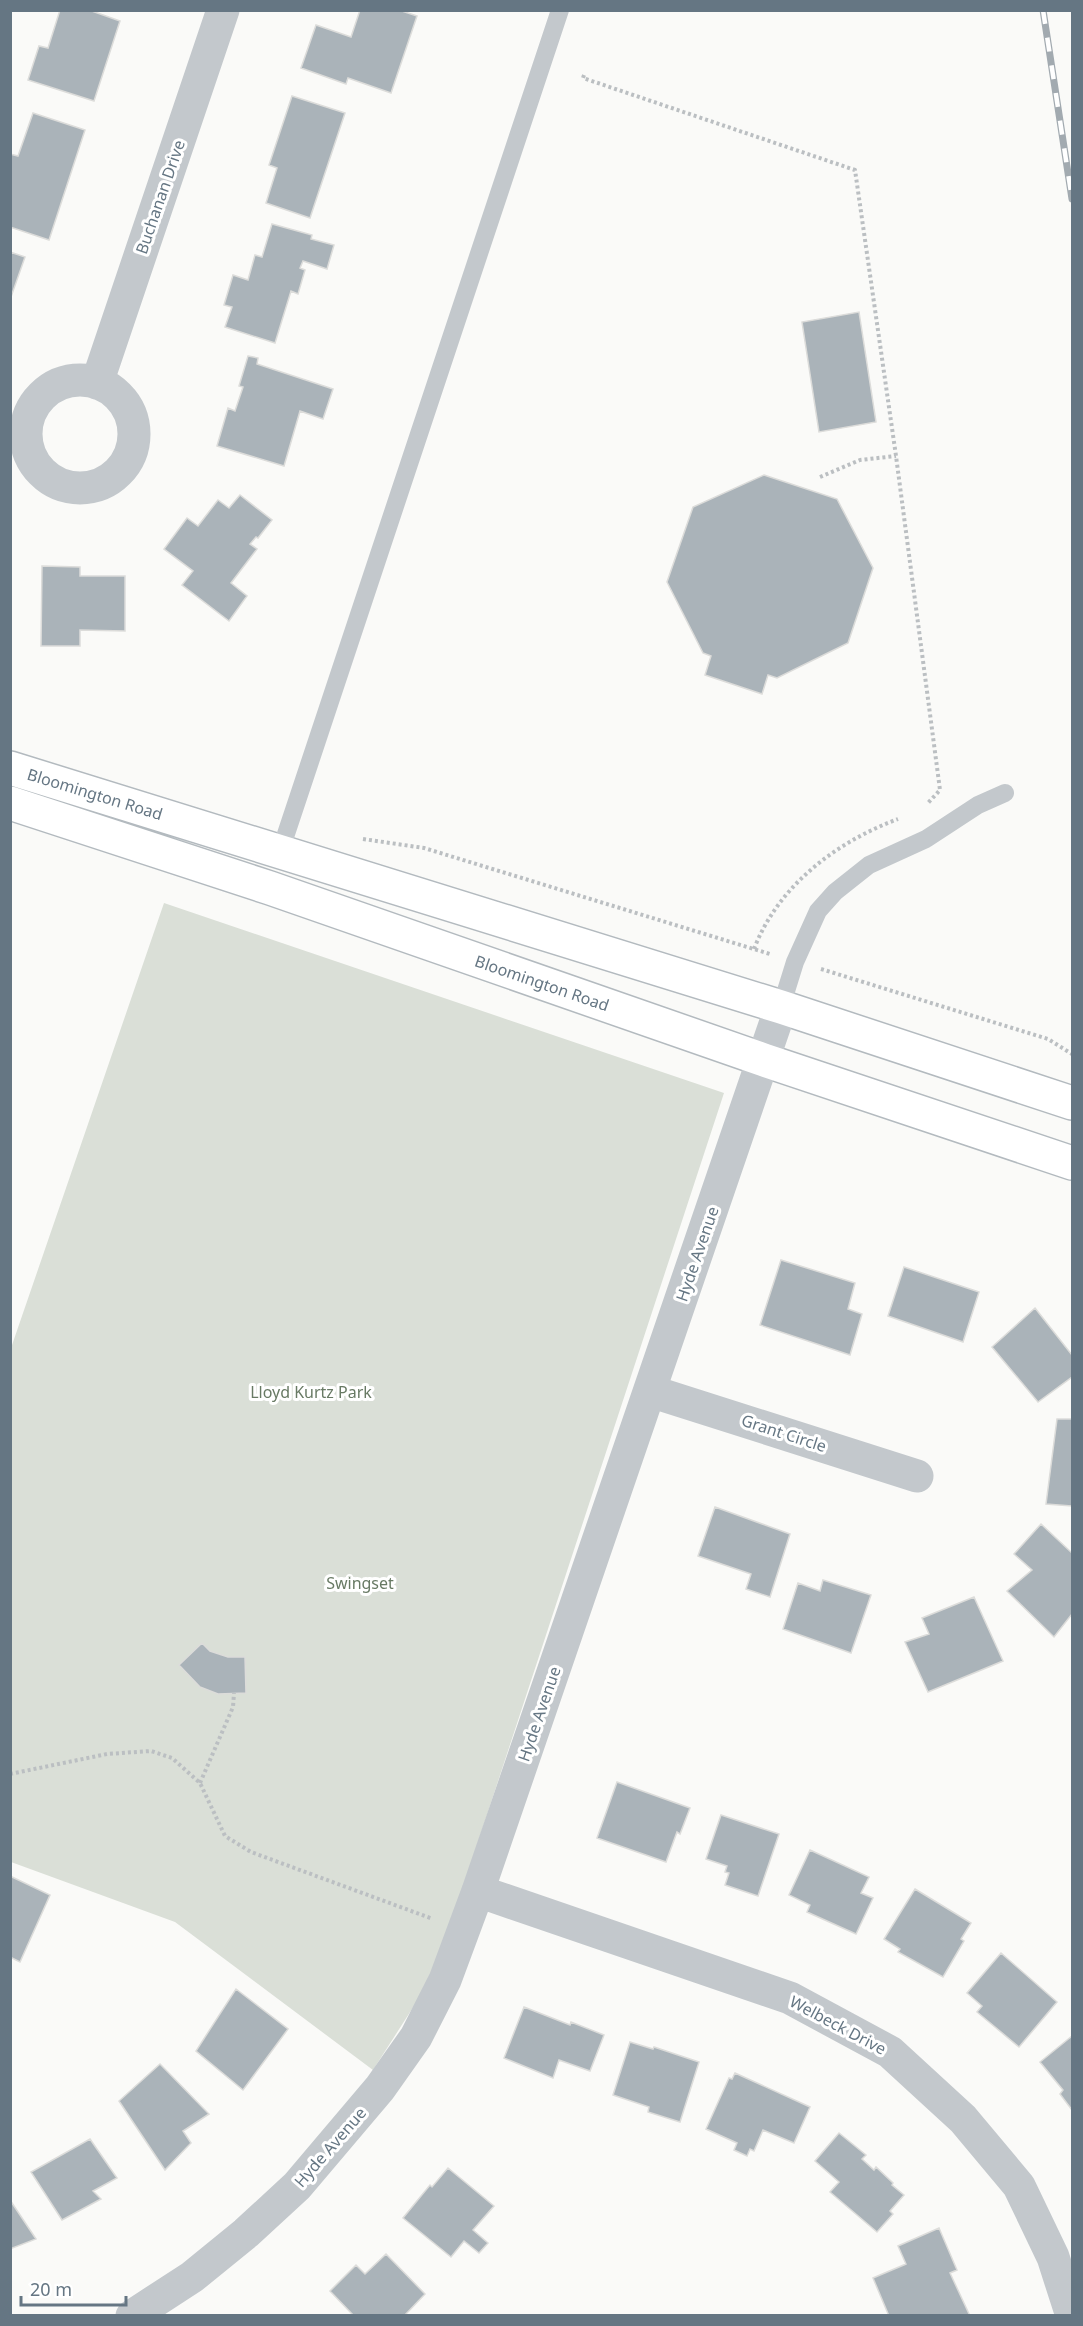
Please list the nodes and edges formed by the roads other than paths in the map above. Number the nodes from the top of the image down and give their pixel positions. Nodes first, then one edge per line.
1 (223, 10) edge
2 (560, 10) edge
3 (97, 383) dead end
4 (10, 768) edge
5 (1005, 793) dead end
6 (10, 803) edge
7 (280, 852) junction
8 (781, 1007) junction
9 (764, 1060) junction
10 (1072, 1103) edge
11 (1072, 1163) edge
12 (650, 1391) junction
13 (917, 1476) dead end
14 (478, 1891) junction
15 (132, 2316) edge
16 (1072, 2316) edge

1 - 3 street, Buchanan Drive
2 - 7 lane
4 - 7 street, Bloomington Road
5 - 8 lane
6 - 9 street, Bloomington Road
7 - 8 street, Bloomington Road
8 - 9 street, Hyde Avenue
8 - 10 street, Bloomington Road
9 - 11 street, Bloomington Road
9 - 12 street, Hyde Avenue
12 - 13 street, Grant Circle
12 - 14 street, Hyde Avenue
14 - 15 street, Hyde Avenue
14 - 16 street, Welbeck Drive

